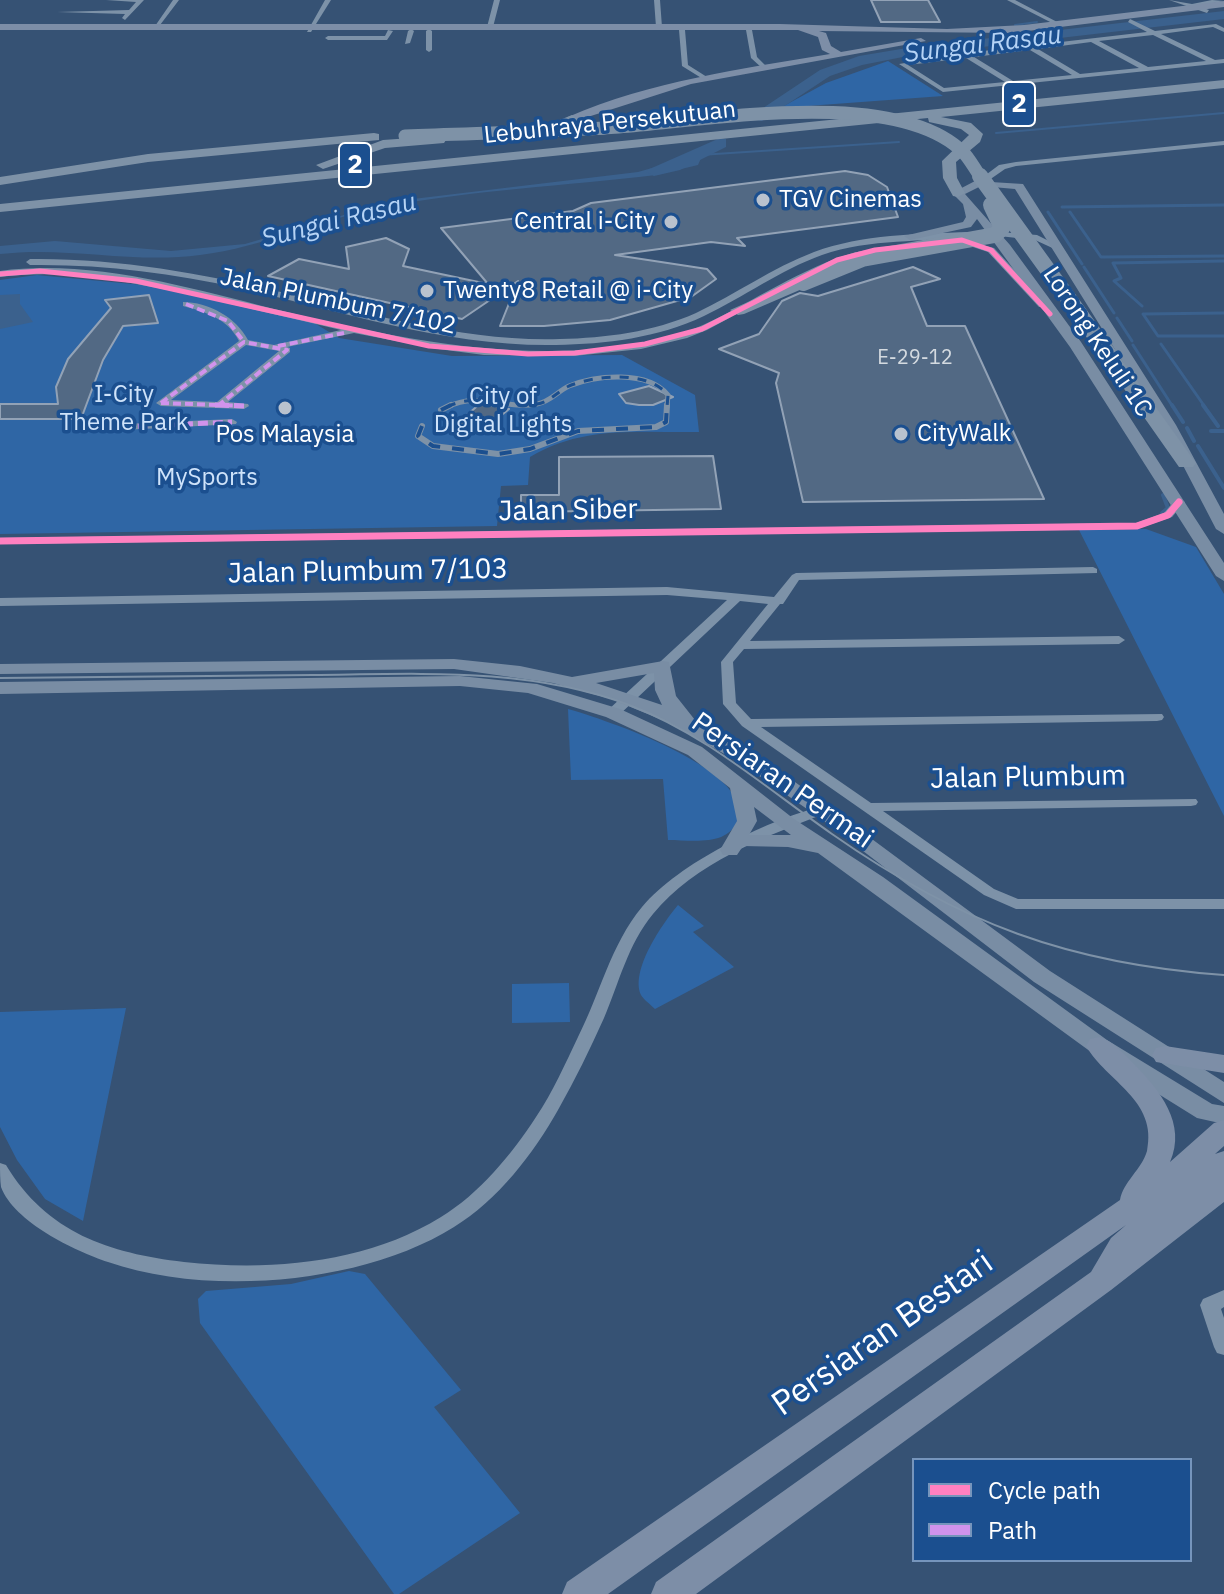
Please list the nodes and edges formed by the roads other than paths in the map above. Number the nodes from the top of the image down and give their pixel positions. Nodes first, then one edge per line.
1 (109, 0) edge
2 (141, 0) edge
3 (176, 0) edge
4 (328, 0) edge
5 (497, 0) edge
6 (657, 0) edge
7 (1010, 0) edge
8 (1172, 0) edge
9 (1223, 4) edge
10 (1198, 8) junction
11 (60, 12) dead end
12 (131, 12) junction
13 (1133, 23) junction
14 (1058, 24) junction
15 (316, 25) junction
16 (490, 27) junction
17 (659, 27) junction
18 (117, 28) junction
19 (155, 28) junction
20 (810, 28) junction
21 (1023, 28) junction
22 (0, 29) edge
23 (682, 30) junction
24 (749, 30) junction
25 (1224, 30) edge
26 (390, 31) junction
27 (411, 31) junction
28 (429, 31) junction
29 (1152, 32) junction
30 (328, 38) dead end
31 (1092, 40) junction
32 (407, 43) dead end
33 (1030, 47) junction
34 (837, 49) junction
35 (429, 50) dead end
36 (966, 55) junction
37 (1224, 61) edge
38 (1214, 62) junction
39 (764, 67) junction
40 (1145, 69) junction
41 (1079, 76) junction
42 (1224, 77) edge
43 (705, 78) junction
44 (1011, 83) junction
45 (1224, 85) edge
46 (572, 119) junction
47 (815, 125) junction
48 (710, 129) junction
49 (1224, 143) edge
50 (966, 160) junction
51 (1016, 164) junction
52 (313, 169) junction
53 (0, 181) edge
54 (979, 183) junction
55 (1019, 186) junction
56 (963, 198) junction
57 (0, 200) edge
58 (0, 208) edge
59 (996, 233) junction
60 (910, 236) junction
61 (1059, 248) junction
62 (0, 265) edge
63 (146, 271) junction
64 (0, 274) edge
65 (136, 281) junction
66 (186, 304) dead end
67 (738, 310) junction
68 (1050, 314) junction
69 (360, 330) junction
70 (244, 342) junction
71 (271, 347) junction
72 (219, 405) junction
73 (244, 406) dead end
74 (232, 422) dead end
75 (123, 427) dead end
76 (1186, 463) junction
77 (1179, 502) junction
78 (1224, 529) edge
79 (0, 541) edge
80 (1093, 571) dead end
81 (1224, 576) edge
82 (734, 600) junction
83 (0, 602) edge
84 (776, 605) junction
85 (1119, 640) dead end
86 (741, 645) junction
87 (663, 666) junction
88 (0, 669) edge
89 (567, 681) junction
90 (0, 688) edge
91 (620, 706) junction
92 (1157, 717) dead end
93 (747, 723) junction
94 (709, 735) junction
95 (739, 784) junction
96 (1191, 802) dead end
97 (867, 807) junction
98 (819, 811) junction
99 (787, 823) junction
100 (750, 841) junction
101 (730, 850) junction
102 (875, 882) junction
103 (1224, 904) edge
104 (1099, 1046) junction
105 (1165, 1055) junction
106 (1224, 1064) edge
107 (1224, 1094) edge
108 (1224, 1115) edge
109 (1224, 1130) edge
110 (1224, 1162) edge
111 (0, 1170) edge
112 (1224, 1187) edge
113 (1116, 1217) junction
114 (1101, 1281) junction
115 (1224, 1298) edge
116 (1224, 1347) edge
117 (683, 1588) edge
118 (579, 1594) edge

1 - 2 street
2 - 12 street
3 - 19 street
4 - 15 street
5 - 16 street
6 - 17 street
7 - 14 street
8 - 10 street
9 - 10 main road
9 - 10 street
10 - 13 main road
10 - 14 main road
11 - 12 street
12 - 18 street
13 - 29 street
13 - 34 main road
14 - 21 main road
15 - 16 main road
15 - 19 main road
15 - 22 main road
15 - 26 main road
16 - 17 main road
17 - 20 main road
18 - 19 main road
18 - 22 main road
20 - 21 main road
20 - 34 main road
21 - 34 main road
23 - 24 main road
23 - 28 main road
23 - 43 street
24 - 34 main road
24 - 39 street
25 - 29 street
26 - 27 main road
26 - 30 street
27 - 28 main road
27 - 32 street
28 - 35 street
29 - 31 street
29 - 38 street
31 - 33 street
31 - 40 street
33 - 36 street
33 - 41 street
34 - 39 main road
34 - 39 main road
36 - 44 street
36 - 44 street
37 - 38 street
38 - 40 street
39 - 43 main road
40 - 41 street
41 - 44 street
42 - 48 highway, Lebuhraya Persekutuan / 2
43 - 46 main road
45 - 47 highway, Lebuhraya Persekutuan / 2
46 - 48 highway
46 - 52 highway
47 - 56 highway
47 - 58 highway, Lebuhraya Persekutuan / 2
48 - 52 highway, Lebuhraya Persekutuan / 2
49 - 51 street
50 - 53 highway, bridge
50 - 67 highway, bridge
50 - 76 highway, bridge
51 - 54 street
51 - 55 street, Lorong Keluli 1C
52 - 57 highway, Lebuhraya Persekutuan / 2
54 - 55 main road
54 - 56 main road
55 - 61 main road, Lorong Keluli 1C
56 - 59 main road, Lorong Keluli 1C
56 - 60 main road
59 - 60 street, Jalan Plumbum 7/102
59 - 61 street, Jalan Plumbum 7/102
59 - 68 main road, Lorong Keluli 1C
60 - 63 street, Jalan Plumbum 7/102
61 - 76 main road, Lorong Keluli 1C
62 - 63 street, Jalan Plumbum 7/102
63 - 65 street
64 - 65 street, Jalan Plumbum 7/102
65 - 69 street, Jalan Plumbum 7/102
66 - 70 street
67 - 68 street, Jalan Plumbum 7/102
67 - 69 street, Jalan Plumbum 7/102
68 - 77 main road, Lorong Keluli 1C
69 - 71 street
70 - 71 street
70 - 72 street
71 - 72 street
72 - 73 street
74 - 75 street
76 - 78 main road, Lorong Keluli 1C
77 - 79 street, Jalan Siber
77 - 81 main road, Lorong Keluli 1C
80 - 84 street
82 - 83 street, Jalan Plumbum 7/103
82 - 84 street, Jalan Plumbum 7/103
82 - 87 street
84 - 86 street
85 - 86 street
86 - 93 street
87 - 89 main road
87 - 91 street
87 - 94 main road
88 - 89 main road, Persiaran Permai
89 - 91 main road, Persiaran Permai
90 - 91 main road, Persiaran Permai
91 - 94 main road, Persiaran Permai
91 - 95 main road, Persiaran Permai
92 - 93 street
93 - 97 street
94 - 98 main road, Persiaran Permai
95 - 99 main road, Persiaran Permai
95 - 101 main road
96 - 97 street, Jalan Plumbum
97 - 103 street
98 - 99 street
98 - 105 main road, Persiaran Permai
99 - 100 street
99 - 102 main road, Persiaran Permai
100 - 101 street
100 - 102 main road
101 - 111 street
102 - 104 main road, Persiaran Permai
104 - 108 main road, Persiaran Permai
104 - 113 main road
105 - 106 main road
105 - 107 main road, Persiaran Permai
109 - 113 main road, Persiaran Bestari
110 - 114 main road
112 - 114 main road
113 - 118 main road, Persiaran Bestari
114 - 117 main road
115 - 116 street

